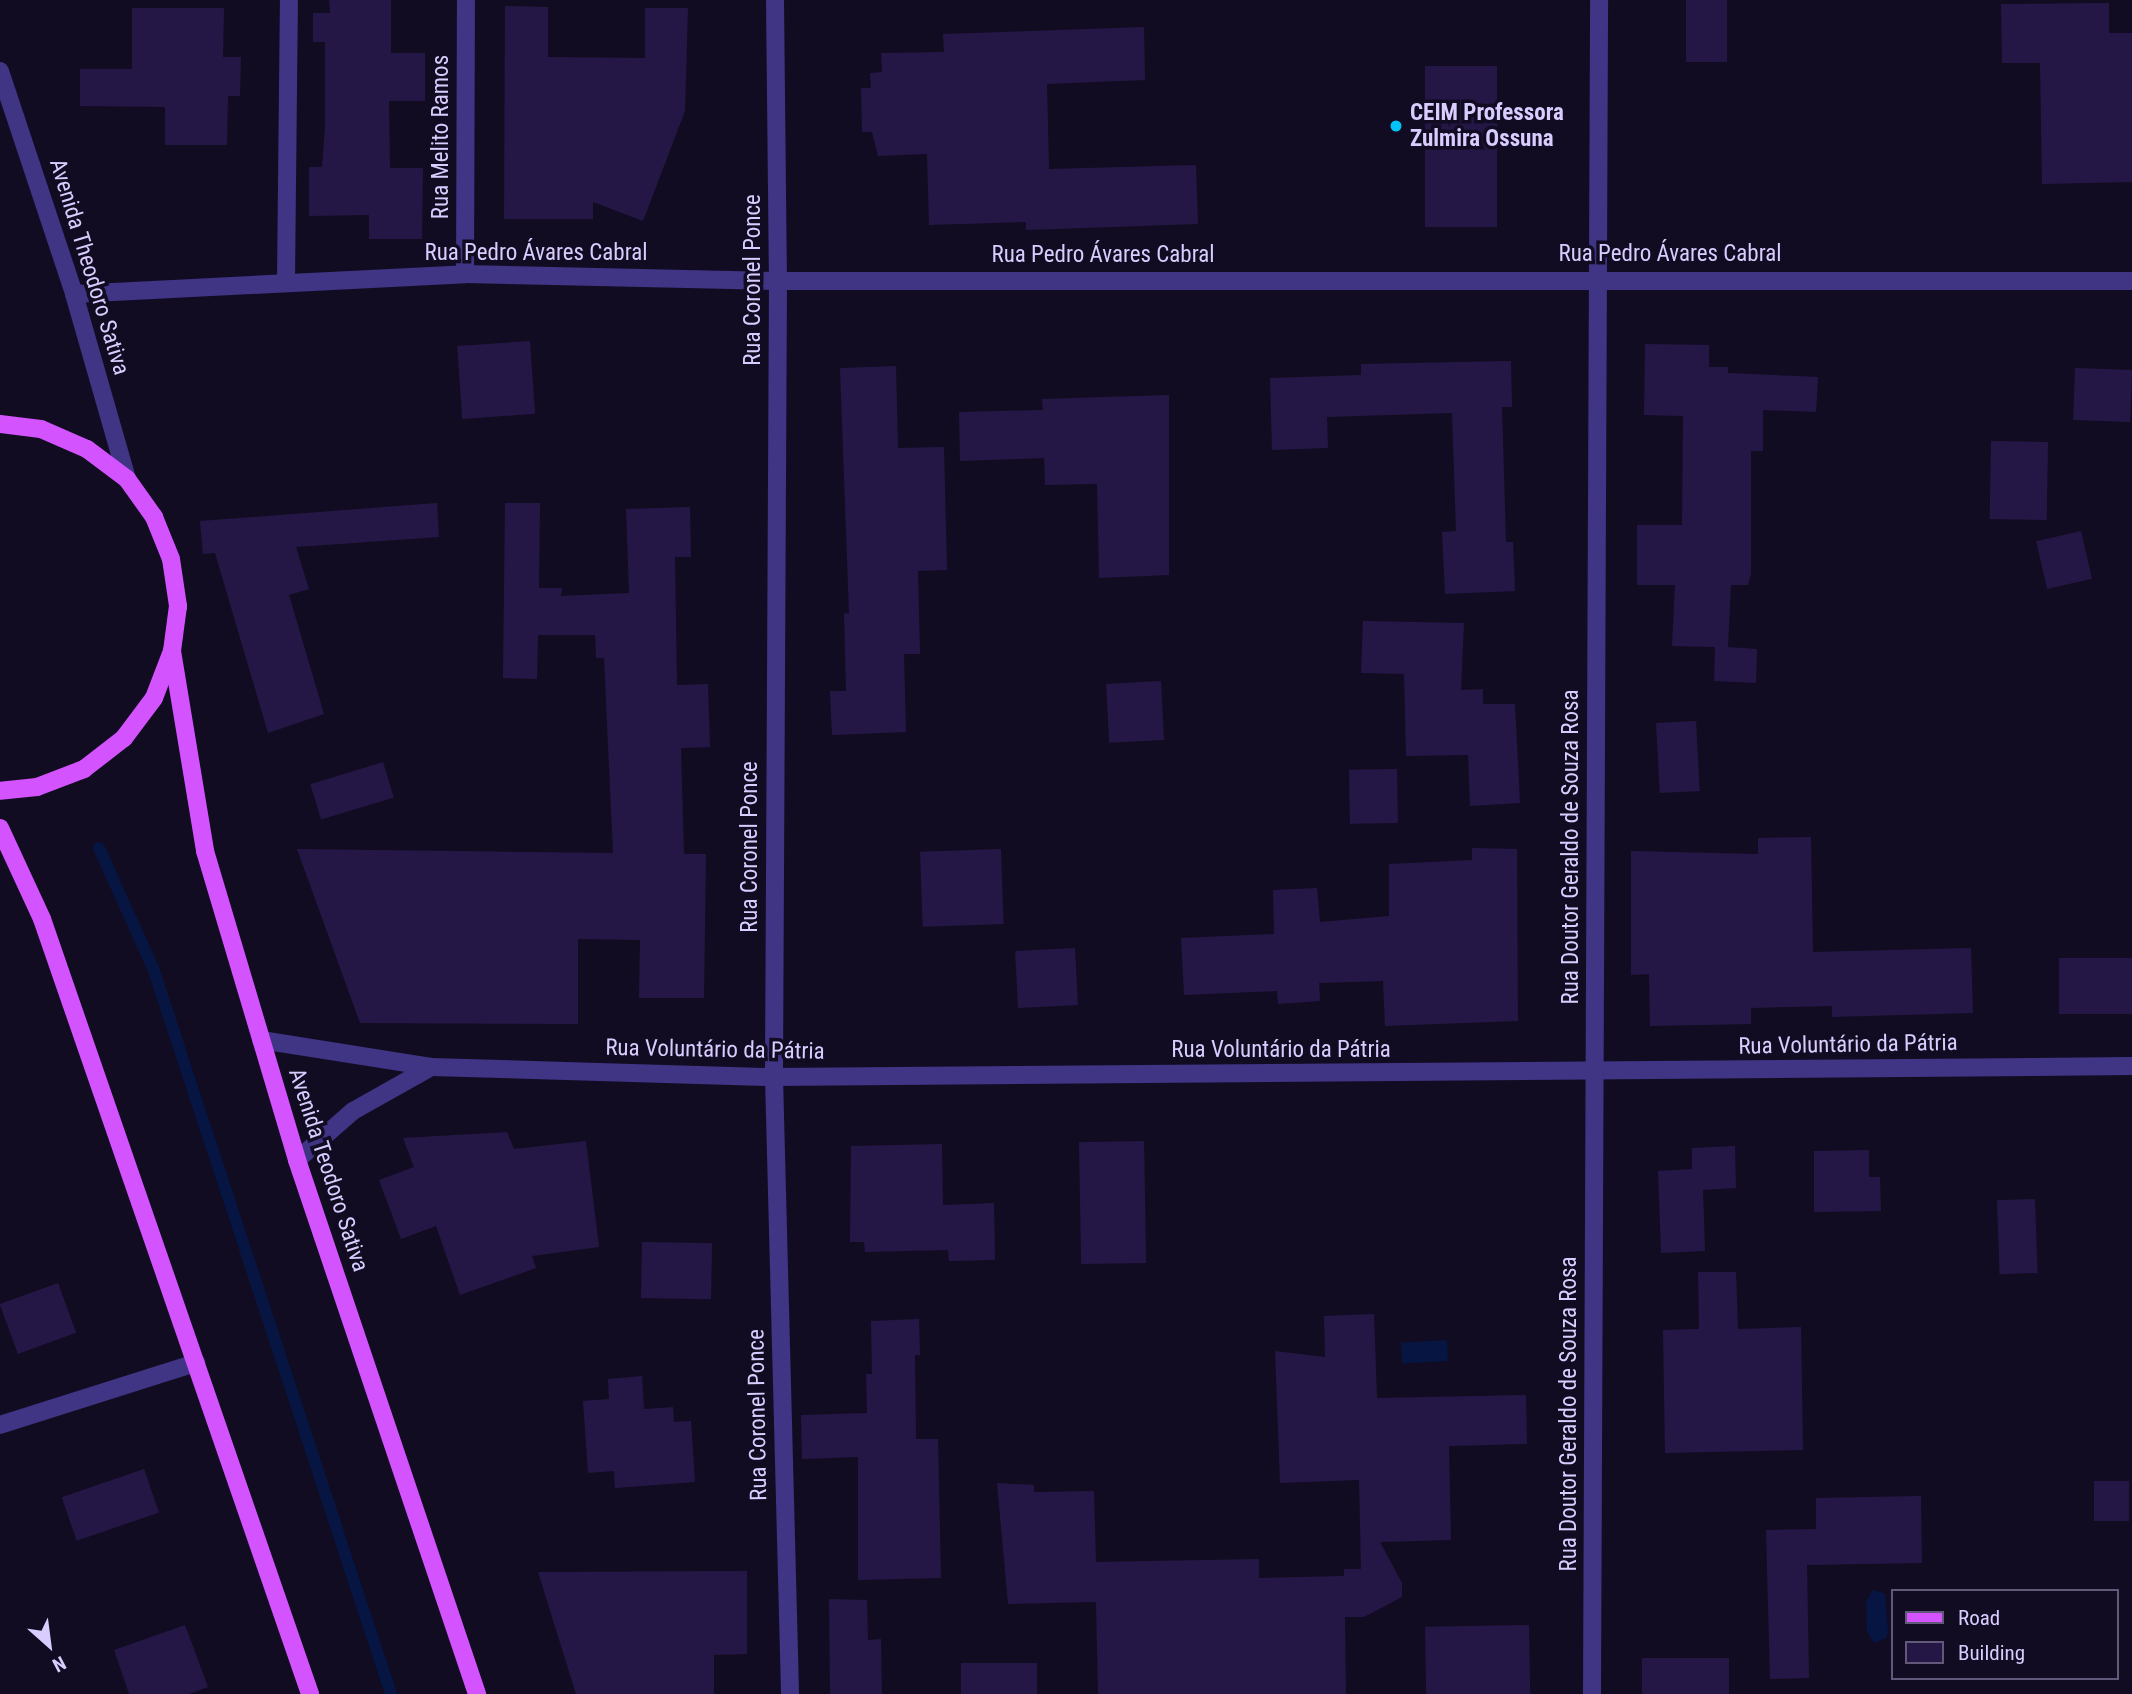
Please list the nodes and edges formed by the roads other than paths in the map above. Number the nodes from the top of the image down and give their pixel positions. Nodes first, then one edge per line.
1 (289, 0) edge
2 (466, 0) edge
3 (775, 0) edge
4 (1599, 0) edge
5 (0, 71) edge
6 (465, 274) junction
7 (1598, 278) junction
8 (286, 280) junction
9 (778, 281) junction
10 (2132, 281) edge
11 (74, 295) junction
12 (0, 424) edge
13 (127, 480) junction
14 (172, 651) junction
15 (0, 791) edge
16 (0, 828) edge
17 (261, 1040) junction
18 (2132, 1066) edge
19 (431, 1067) junction
20 (1595, 1073) junction
21 (774, 1077) junction
22 (297, 1160) junction
23 (196, 1363) junction
24 (0, 1425) edge
25 (310, 1694) edge
26 (477, 1694) edge
27 (789, 1694) edge
28 (1592, 1694) edge

1 - 8 street
2 - 6 street, Rua Melito Ramos
3 - 9 street, Rua Coronel Ponce
4 - 7 street, Rua Doutor Geraldo de Souza Rosa
5 - 11 street, Avenida Theodoro Sativa
6 - 8 street, Rua Pedro Ávares Cabral
6 - 9 street, Rua Pedro Ávares Cabral
7 - 9 street, Rua Pedro Ávares Cabral
7 - 10 street, Rua Pedro Ávares Cabral
7 - 20 street, Rua Doutor Geraldo de Souza Rosa
8 - 11 street, Rua Pedro Ávares Cabral
9 - 21 street, Rua Coronel Ponce
11 - 13 street, Avenida Theodoro Sativa
12 - 13 main road
13 - 14 main road
14 - 15 main road
14 - 17 main road, Avenida Teodoro Sativa
16 - 23 main road
17 - 19 street, Rua Voluntário da Pátria
17 - 22 main road, Avenida Teodoro Sativa
18 - 20 street, Rua Voluntário da Pátria
19 - 21 street, Rua Voluntário da Pátria
19 - 22 street
20 - 21 street, Rua Voluntário da Pátria
20 - 28 street, Rua Doutor Geraldo de Souza Rosa
21 - 27 street, Rua Coronel Ponce
22 - 26 main road, Avenida Teodoro Sativa
23 - 24 street
23 - 25 main road

